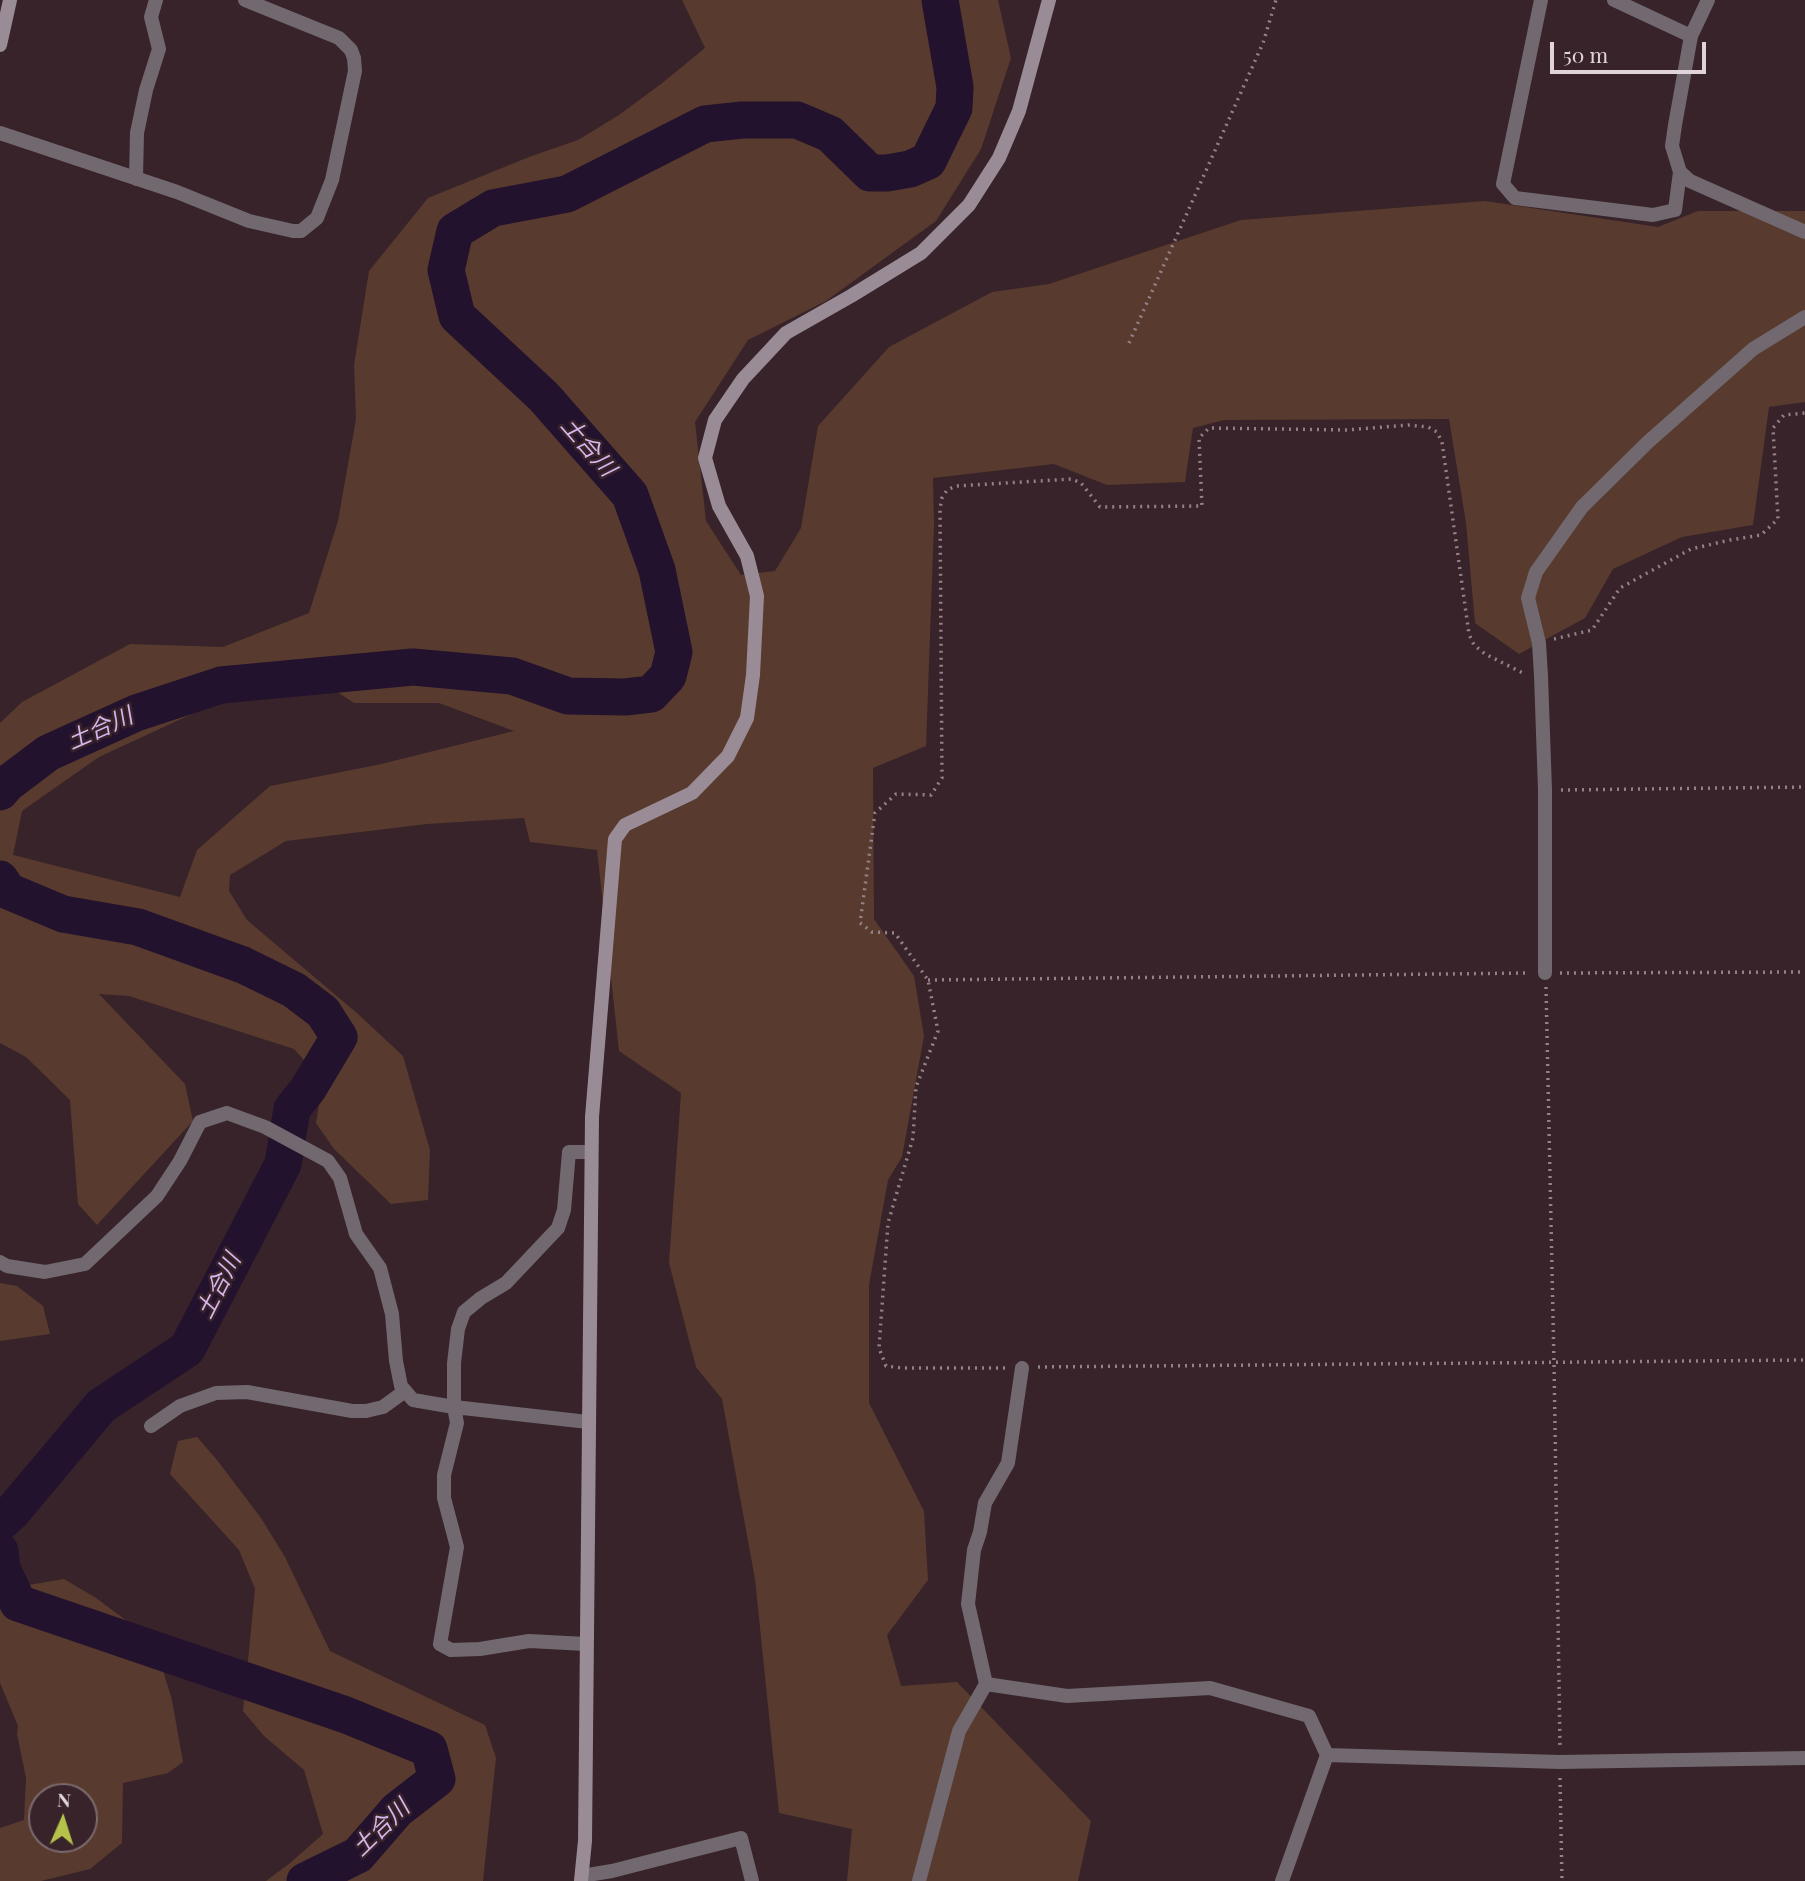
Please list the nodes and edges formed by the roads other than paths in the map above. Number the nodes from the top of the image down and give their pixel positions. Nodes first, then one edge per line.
1 (10, 0) edge
2 (156, 0) edge
3 (245, 0) edge
4 (1049, 0) edge
5 (1541, 0) edge
6 (1614, 0) edge
7 (1708, 0) edge
8 (1691, 36) junction
9 (0, 45) edge
10 (0, 133) edge
11 (1680, 172) junction
12 (136, 179) junction
13 (1805, 232) edge
14 (1805, 317) edge
15 (1545, 973) road end
16 (592, 1152) junction
17 (0, 1262) edge
18 (1022, 1368) road end
19 (405, 1391) junction
20 (454, 1407) junction
21 (589, 1422) junction
22 (151, 1426) dead end
23 (586, 1644) junction
24 (986, 1685) junction
25 (1327, 1755) junction
26 (1805, 1758) edge
27 (582, 1878) edge
28 (752, 1881) edge
29 (919, 1881) edge
30 (1282, 1881) edge

1 - 9 street
2 - 12 street
3 - 12 street
4 - 16 street
5 - 11 street
6 - 8 street
7 - 8 street
8 - 11 street
10 - 12 street
11 - 13 street
14 - 15 street
16 - 20 street
16 - 21 street
17 - 19 street
18 - 24 street
19 - 20 street
19 - 22 street
20 - 21 street
20 - 23 street
21 - 23 street
23 - 27 street
24 - 25 street
24 - 29 street
25 - 26 street
25 - 30 street
27 - 28 street

